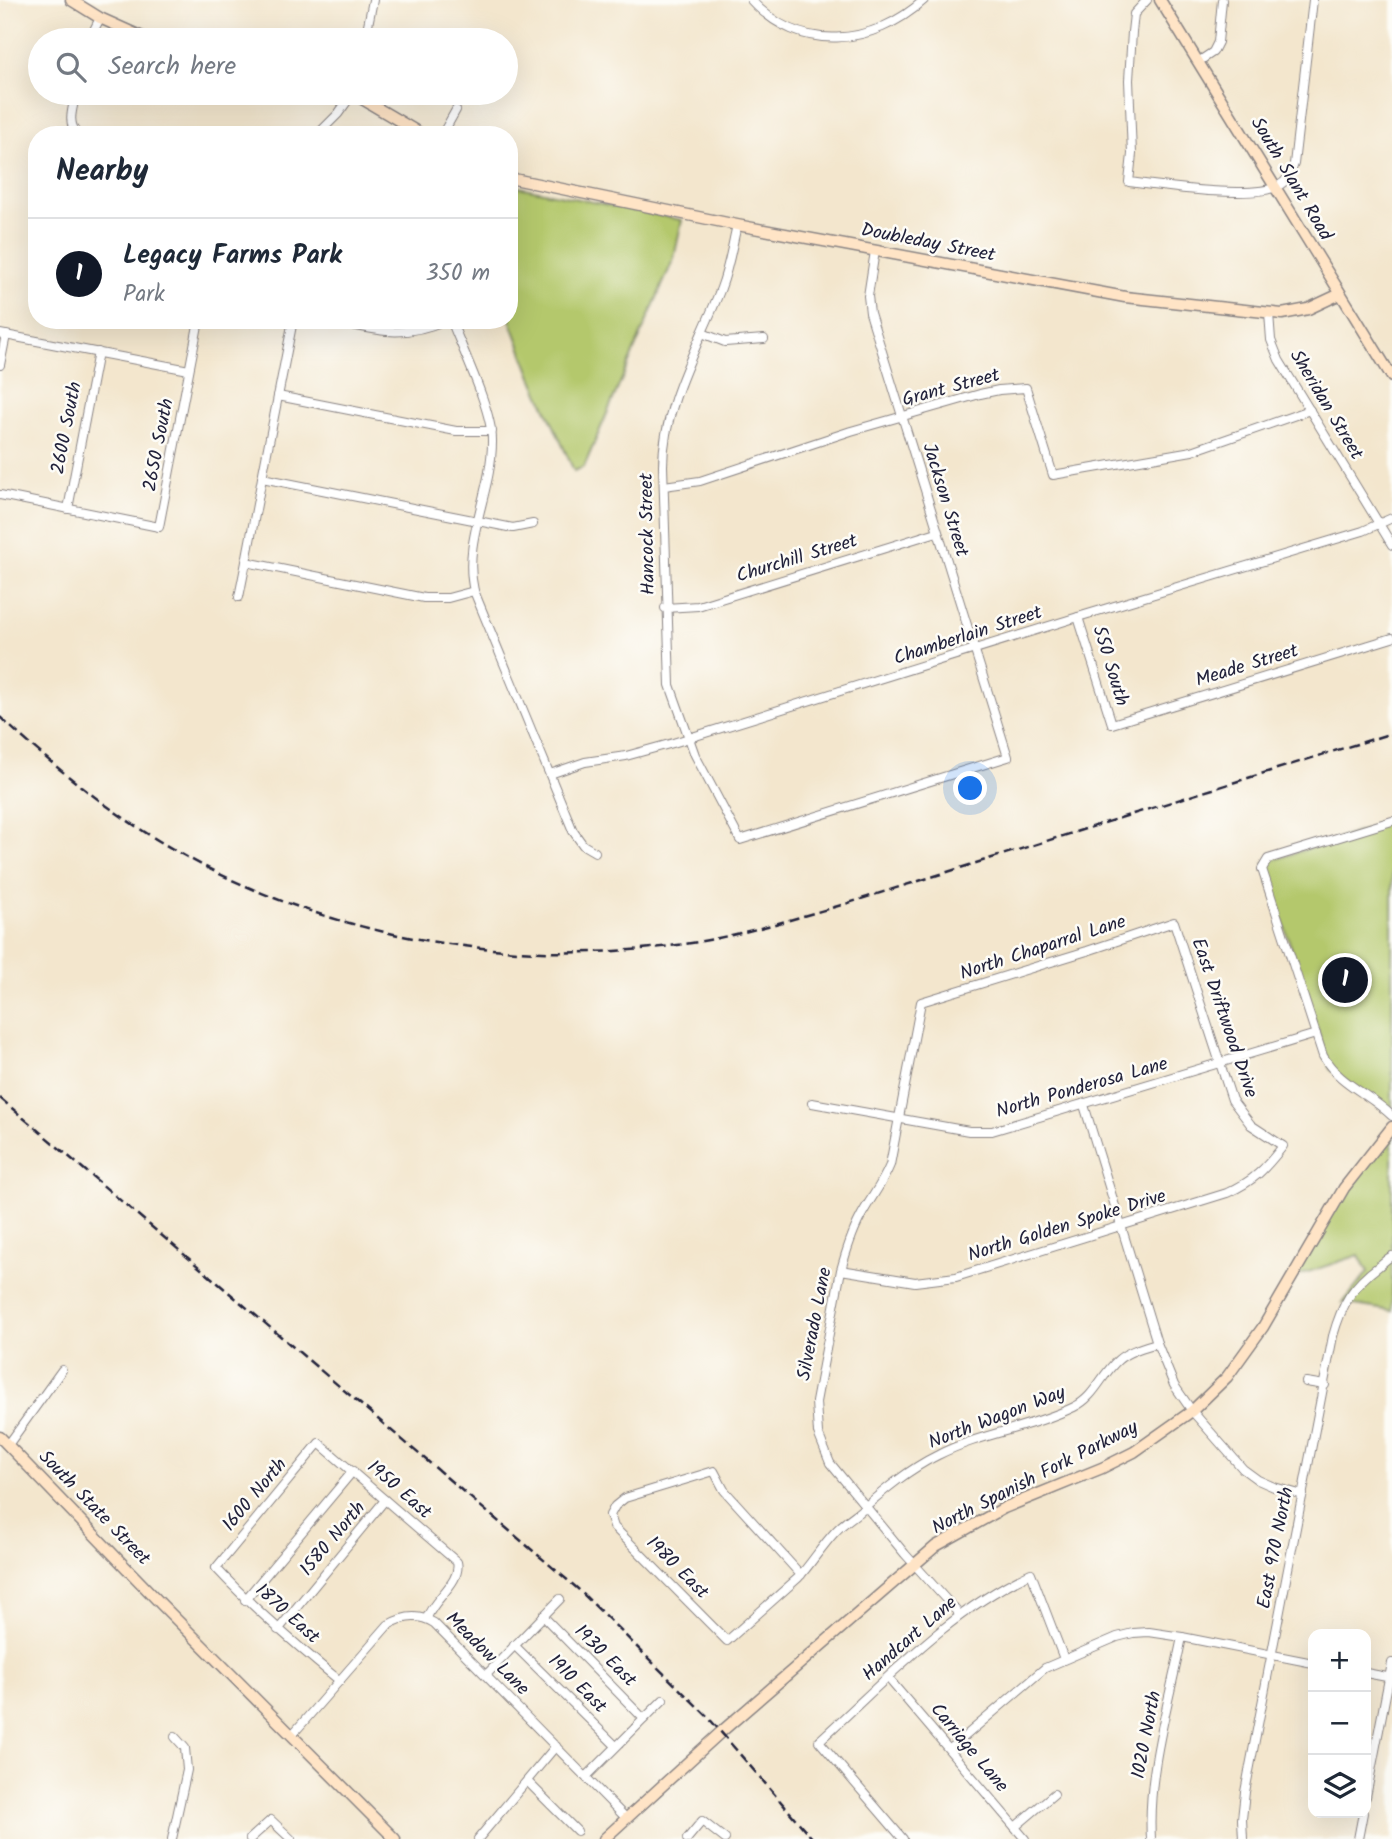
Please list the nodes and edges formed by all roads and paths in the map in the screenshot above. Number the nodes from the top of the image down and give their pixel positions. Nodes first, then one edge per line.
1 (71, 0) edge
2 (373, 0) edge
3 (751, 0) edge
4 (924, 0) edge
5 (1147, 0) edge
6 (1160, 0) edge
7 (1222, 0) edge
8 (1313, 0) edge
9 (100, 18) junction
10 (95, 28) edge
11 (122, 28) edge
12 (367, 28) edge
13 (1198, 62) junction
14 (74, 105) edge
15 (344, 105) edge
16 (372, 105) edge
17 (456, 110) dead end
18 (72, 126) edge
19 (326, 126) edge
20 (408, 126) edge
21 (447, 126) edge
22 (518, 180) edge
23 (1276, 188) junction
24 (737, 225) junction
25 (875, 251) junction
26 (1340, 294) junction
27 (1269, 313) junction
28 (197, 329) edge
29 (291, 329) edge
30 (383, 329) edge
31 (425, 329) edge
32 (452, 329) edge
33 (702, 333) junction
34 (3, 334) edge
35 (764, 339) dead end
36 (98, 352) junction
37 (0, 365) edge
38 (189, 370) junction
39 (1392, 377) edge
40 (278, 396) junction
41 (1310, 410) junction
42 (903, 417) junction
43 (492, 431) junction
44 (262, 478) junction
45 (664, 486) junction
46 (0, 495) edge
47 (68, 509) junction
48 (1392, 518) edge
49 (478, 521) junction
50 (533, 524) dead end
51 (1380, 525) junction
52 (937, 532) junction
53 (1392, 545) edge
54 (246, 562) junction
55 (474, 591) junction
56 (239, 597) dead end
57 (665, 608) junction
58 (1078, 617) junction
59 (1392, 638) edge
60 (975, 650) junction
61 (1112, 724) joint
62 (688, 739) junction
63 (550, 774) junction
64 (1392, 821) edge
65 (740, 840) joint
66 (595, 852) dead end
67 (1174, 922) joint
68 (921, 1002) joint
69 (1316, 1034) junction
70 (1219, 1063) junction
71 (813, 1103) dead end
72 (1084, 1105) junction
73 (1392, 1116) edge
74 (899, 1119) junction
75 (1392, 1127) edge
76 (1283, 1146) joint
77 (1120, 1227) junction
78 (1392, 1255) edge
79 (1392, 1262) edge
80 (1381, 1265) junction
81 (841, 1270) junction
82 (1157, 1343) junction
83 (62, 1370) dead end
84 (1306, 1382) dead end
85 (1325, 1385) junction
86 (1192, 1411) junction
87 (4, 1441) edge
88 (319, 1443) joint
89 (352, 1471) junction
90 (1303, 1494) junction
91 (385, 1500) junction
92 (865, 1507) junction
93 (914, 1563) junction
94 (216, 1568) joint
95 (801, 1575) junction
96 (560, 1599) dead end
97 (245, 1600) junction
98 (960, 1615) junction
99 (543, 1616) junction
100 (427, 1618) junction
101 (278, 1630) junction
102 (1182, 1637) junction
103 (727, 1641) joint
104 (514, 1645) junction
105 (1272, 1656) junction
106 (1065, 1659) junction
107 (1308, 1662) edge
108 (1392, 1663) edge
109 (1371, 1674) edge
110 (486, 1675) junction
111 (888, 1678) junction
112 (1391, 1678) edge
113 (340, 1681) junction
114 (663, 1700) dead end
115 (644, 1718) junction
116 (292, 1735) junction
117 (175, 1737) dead end
118 (556, 1746) junction
119 (617, 1746) junction
120 (950, 1749) junction
121 (1371, 1773) edge
122 (586, 1777) junction
123 (527, 1781) junction
124 (1054, 1794) dead end
125 (625, 1817) junction
126 (1362, 1818) edge
127 (1015, 1827) junction
128 (577, 1831) dead end
129 (172, 1839) edge
130 (250, 1839) edge
131 (291, 1839) edge
132 (395, 1839) edge
133 (479, 1839) edge
134 (604, 1839) edge
135 (687, 1839) edge
136 (725, 1839) edge
137 (903, 1839) edge
138 (1025, 1839) edge
139 (1151, 1839) edge
140 (1243, 1839) edge
141 (1358, 1839) edge

1 - 9 street
2 - 12 street
3 - 4 street
5 - 23 street
6 - 13 street, South Slant Road
7 - 13 street
8 - 23 street
9 - 10 street
9 - 11 street
13 - 23 street, South Slant Road
14 - 18 street
15 - 19 street
16 - 20 street
17 - 21 street
22 - 24 street, Doubleday Street
23 - 26 street, South Slant Road
24 - 25 street, Doubleday Street
24 - 33 street, Hancock Street
25 - 27 street, Doubleday Street
25 - 42 street, Jackson Street
26 - 27 street, Doubleday Street
26 - 39 street, South Slant Road
27 - 41 street, Sheridan Street
28 - 38 street, 2650 South
29 - 40 street
30 - 31 street
32 - 43 street
33 - 35 street
33 - 45 street, Hancock Street
34 - 36 street
34 - 37 street
36 - 38 street
36 - 47 street, 2600 South
38 - 47 street, 2650 South
40 - 43 street
40 - 44 street
41 - 42 street, Grant Street
41 - 51 street, Sheridan Street
42 - 45 street, Grant Street
42 - 52 street, Jackson Street
43 - 49 street
44 - 49 street
44 - 54 street
45 - 57 street, Hancock Street
46 - 47 street
48 - 51 street, Chamberlain Street
49 - 50 street
49 - 55 street
51 - 53 street, Sheridan Street
51 - 58 street, Chamberlain Street
52 - 57 street, Churchill Street
52 - 60 street, Jackson Street
54 - 55 street
54 - 56 street
55 - 63 street
57 - 62 street, Hancock Street
58 - 60 street, Chamberlain Street
58 - 61 street, 550 South
59 - 61 street, Meade Street
60 - 62 street, Chamberlain Street
60 - 65 street, Jackson Street
62 - 63 street, Chamberlain Street
62 - 65 street, Hancock Street
63 - 66 street
64 - 69 street
67 - 68 street, North Chaparral Lane
67 - 70 street, East Driftwood Drive
68 - 74 street, Silverado Lane
69 - 70 street, North Ponderosa Lane
69 - 73 street
70 - 72 street, North Ponderosa Lane
70 - 76 street, East Driftwood Drive
71 - 74 street, North Ponderosa Lane
72 - 74 street, North Ponderosa Lane
72 - 77 street
74 - 81 street, Silverado Lane
75 - 86 street, North Spanish Fork Parkway
76 - 77 street, North Golden Spoke Drive
77 - 81 street, North Golden Spoke Drive
77 - 82 street
78 - 80 street
79 - 80 street
80 - 85 street, East 970 North
81 - 92 street, Silverado Lane
82 - 86 street
82 - 92 street, North Wagon Way
83 - 87 street
84 - 85 street
85 - 90 street, East 970 North
86 - 90 street
86 - 93 street, North Spanish Fork Parkway
87 - 116 street, South State Street
88 - 89 street, 1950 East
88 - 94 street, 1600 North
89 - 91 street, 1950 East
89 - 97 street, 1580 North
90 - 105 street, East 970 North
91 - 100 street, 1950 East
91 - 101 street, 1580 North
92 - 93 street, Silverado Lane
92 - 95 street, North Wagon Way
93 - 98 street, Silverado Lane
93 - 125 street, North Spanish Fork Parkway
94 - 97 street, 1870 East
95 - 103 street, North Wagon Way
95 - 103 street, 1980 East
96 - 99 street
97 - 101 street, 1870 East
98 - 106 street, Handcart Lane
98 - 111 street, Handcart Lane
99 - 104 street
99 - 115 street, 1930 East
100 - 110 street, Meadow Lane
100 - 113 street, Meadow Lane
101 - 113 street, 1870 East
102 - 105 street
102 - 106 street
102 - 139 street, 1020 North
104 - 110 street
104 - 119 street, 1910 East
105 - 107 street
105 - 140 street, East 970 North
106 - 120 street
108 - 112 street
109 - 112 street
110 - 118 street, Meadow Lane
111 - 120 street, Carriage Lane
111 - 137 street, Handcart Lane
112 - 121 street
113 - 116 street, Meadow Lane
114 - 115 street
115 - 119 street
116 - 132 street, South State Street
117 - 129 street
118 - 122 street, Meadow Lane
118 - 123 street
119 - 122 street
120 - 127 street, Carriage Lane
122 - 125 street, Meadow Lane
123 - 128 street
123 - 133 street
124 - 127 street
125 - 134 street, North Spanish Fork Parkway
126 - 141 street
127 - 138 street, Carriage Lane
130 - 131 street
135 - 136 street

